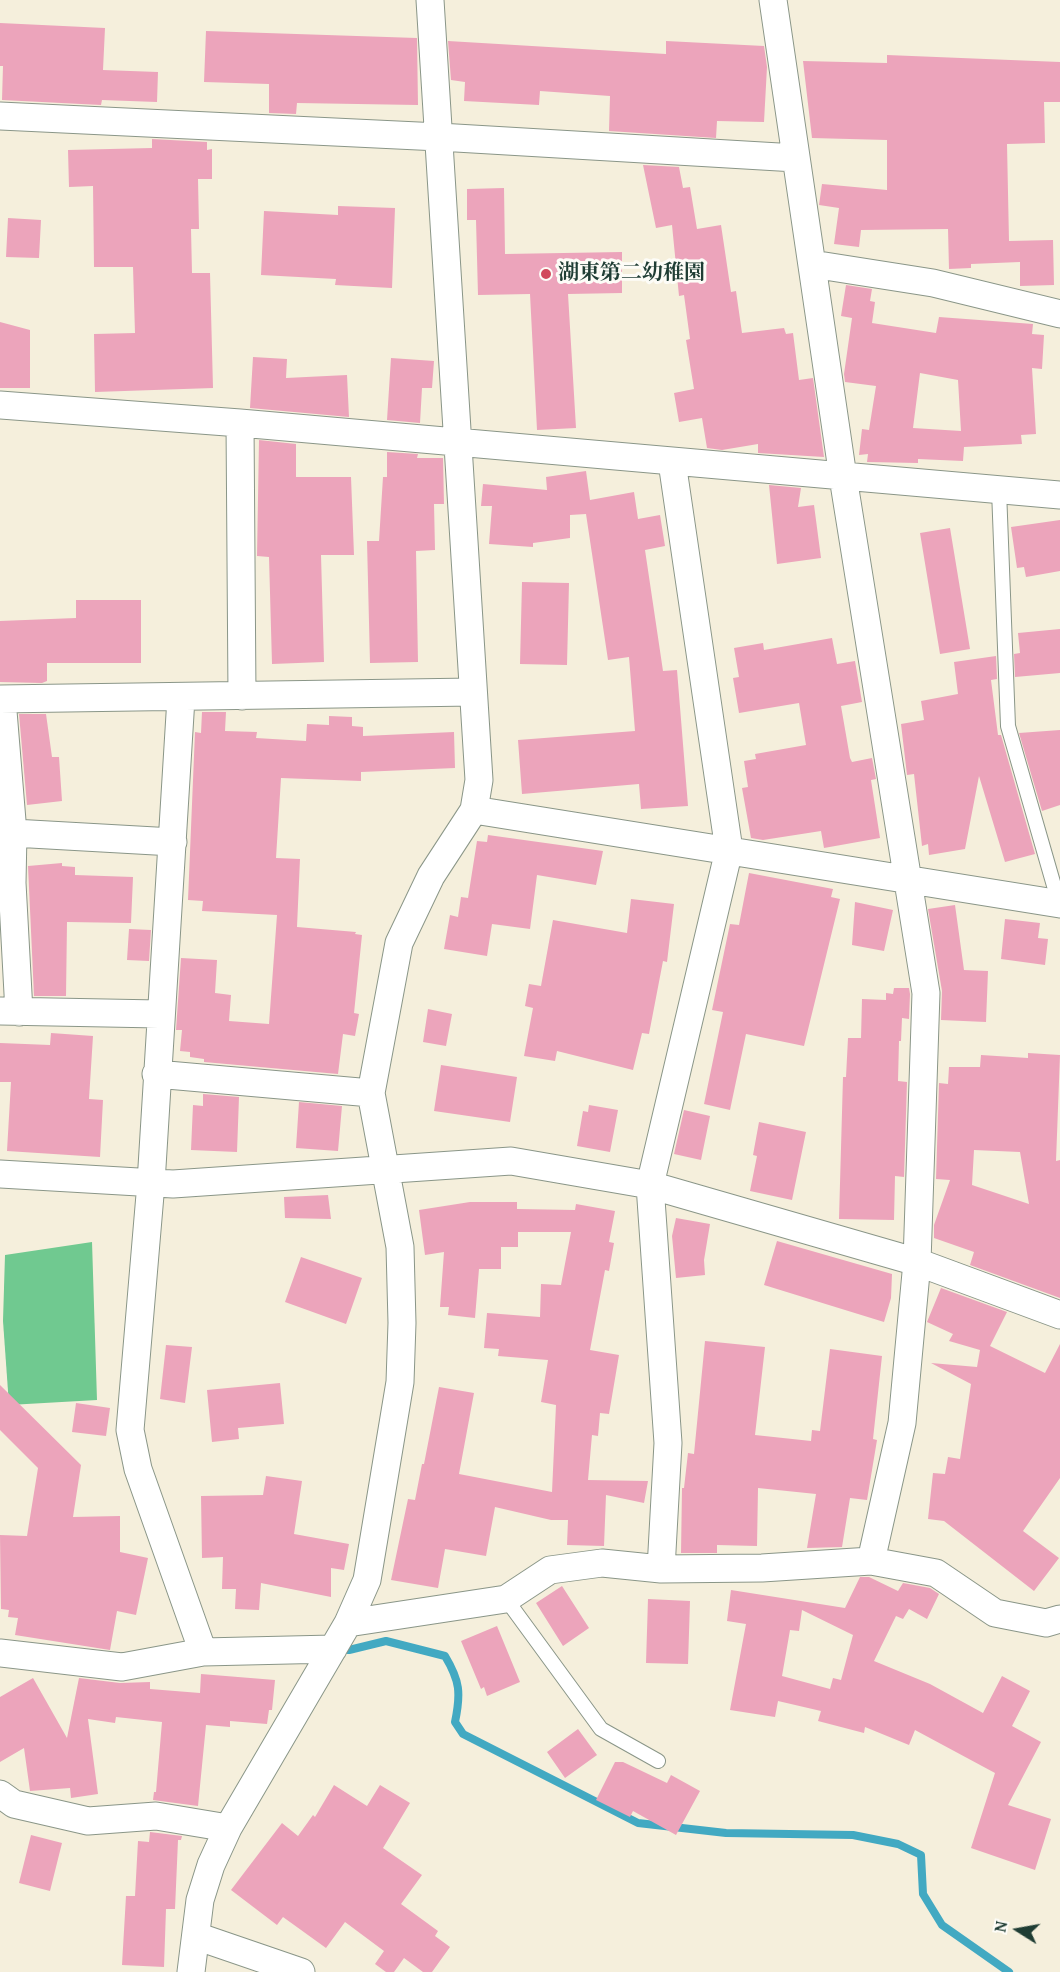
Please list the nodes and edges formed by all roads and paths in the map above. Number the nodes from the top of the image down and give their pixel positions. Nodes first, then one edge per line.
1 (430, 0) edge
2 (773, 0) edge
3 (0, 116) edge
4 (438, 137) junction
5 (796, 158) junction
6 (812, 264) junction
7 (1060, 314) edge
8 (0, 405) edge
9 (240, 423) junction
10 (458, 442) junction
11 (672, 462) junction
12 (843, 477) junction
13 (999, 490) junction
14 (1060, 495) edge
15 (473, 692) junction
16 (242, 696) junction
17 (181, 698) junction
18 (1, 699) edge
19 (474, 810) junction
20 (13, 833) junction
21 (172, 842) junction
22 (729, 850) junction
23 (907, 880) junction
24 (6, 883) edge
25 (1059, 904) edge
26 (10, 1012) edge
27 (159, 1014) junction
28 (156, 1074) junction
29 (371, 1093) junction
30 (386, 1168) junction
31 (0, 1174) edge
32 (150, 1183) junction
33 (650, 1185) junction
34 (917, 1262) junction
35 (1060, 1315) edge
36 (871, 1561) junction
37 (661, 1569) junction
38 (506, 1599) junction
39 (1060, 1619) edge
40 (348, 1623) junction
41 (333, 1648) junction
42 (202, 1652) junction
43 (0, 1653) edge
44 (658, 1761) dead end
45 (0, 1794) edge
46 (228, 1828) junction
47 (196, 1936) junction
48 (191, 1972) edge
49 (301, 1972) edge

1 - 4 street
2 - 5 street
3 - 4 street
4 - 5 street
4 - 10 street
5 - 6 street
6 - 7 street
6 - 12 street
8 - 9 street
9 - 10 street
9 - 16 street
10 - 11 street
10 - 15 street
11 - 12 street
11 - 22 street
12 - 13 street
12 - 23 street
13 - 14 street
13 - 25 lane
15 - 16 street
15 - 19 street
16 - 17 street
17 - 18 street
17 - 21 street
18 - 20 street
19 - 22 street
19 - 29 street
20 - 21 street
20 - 24 street
21 - 27 street
22 - 23 street
22 - 33 street
23 - 25 street
23 - 34 street
24 - 26 street
26 - 27 street
27 - 28 street
28 - 29 street
28 - 32 street
29 - 30 street
30 - 32 street
30 - 33 street
30 - 40 street
31 - 32 street
32 - 42 street
33 - 34 street
33 - 37 street
34 - 35 street
34 - 36 street
36 - 37 street
36 - 39 street
37 - 38 street
38 - 40 street
38 - 44 lane
40 - 41 street
41 - 42 street
41 - 46 street
42 - 43 street
45 - 46 street
46 - 47 street
47 - 48 street
47 - 49 street

